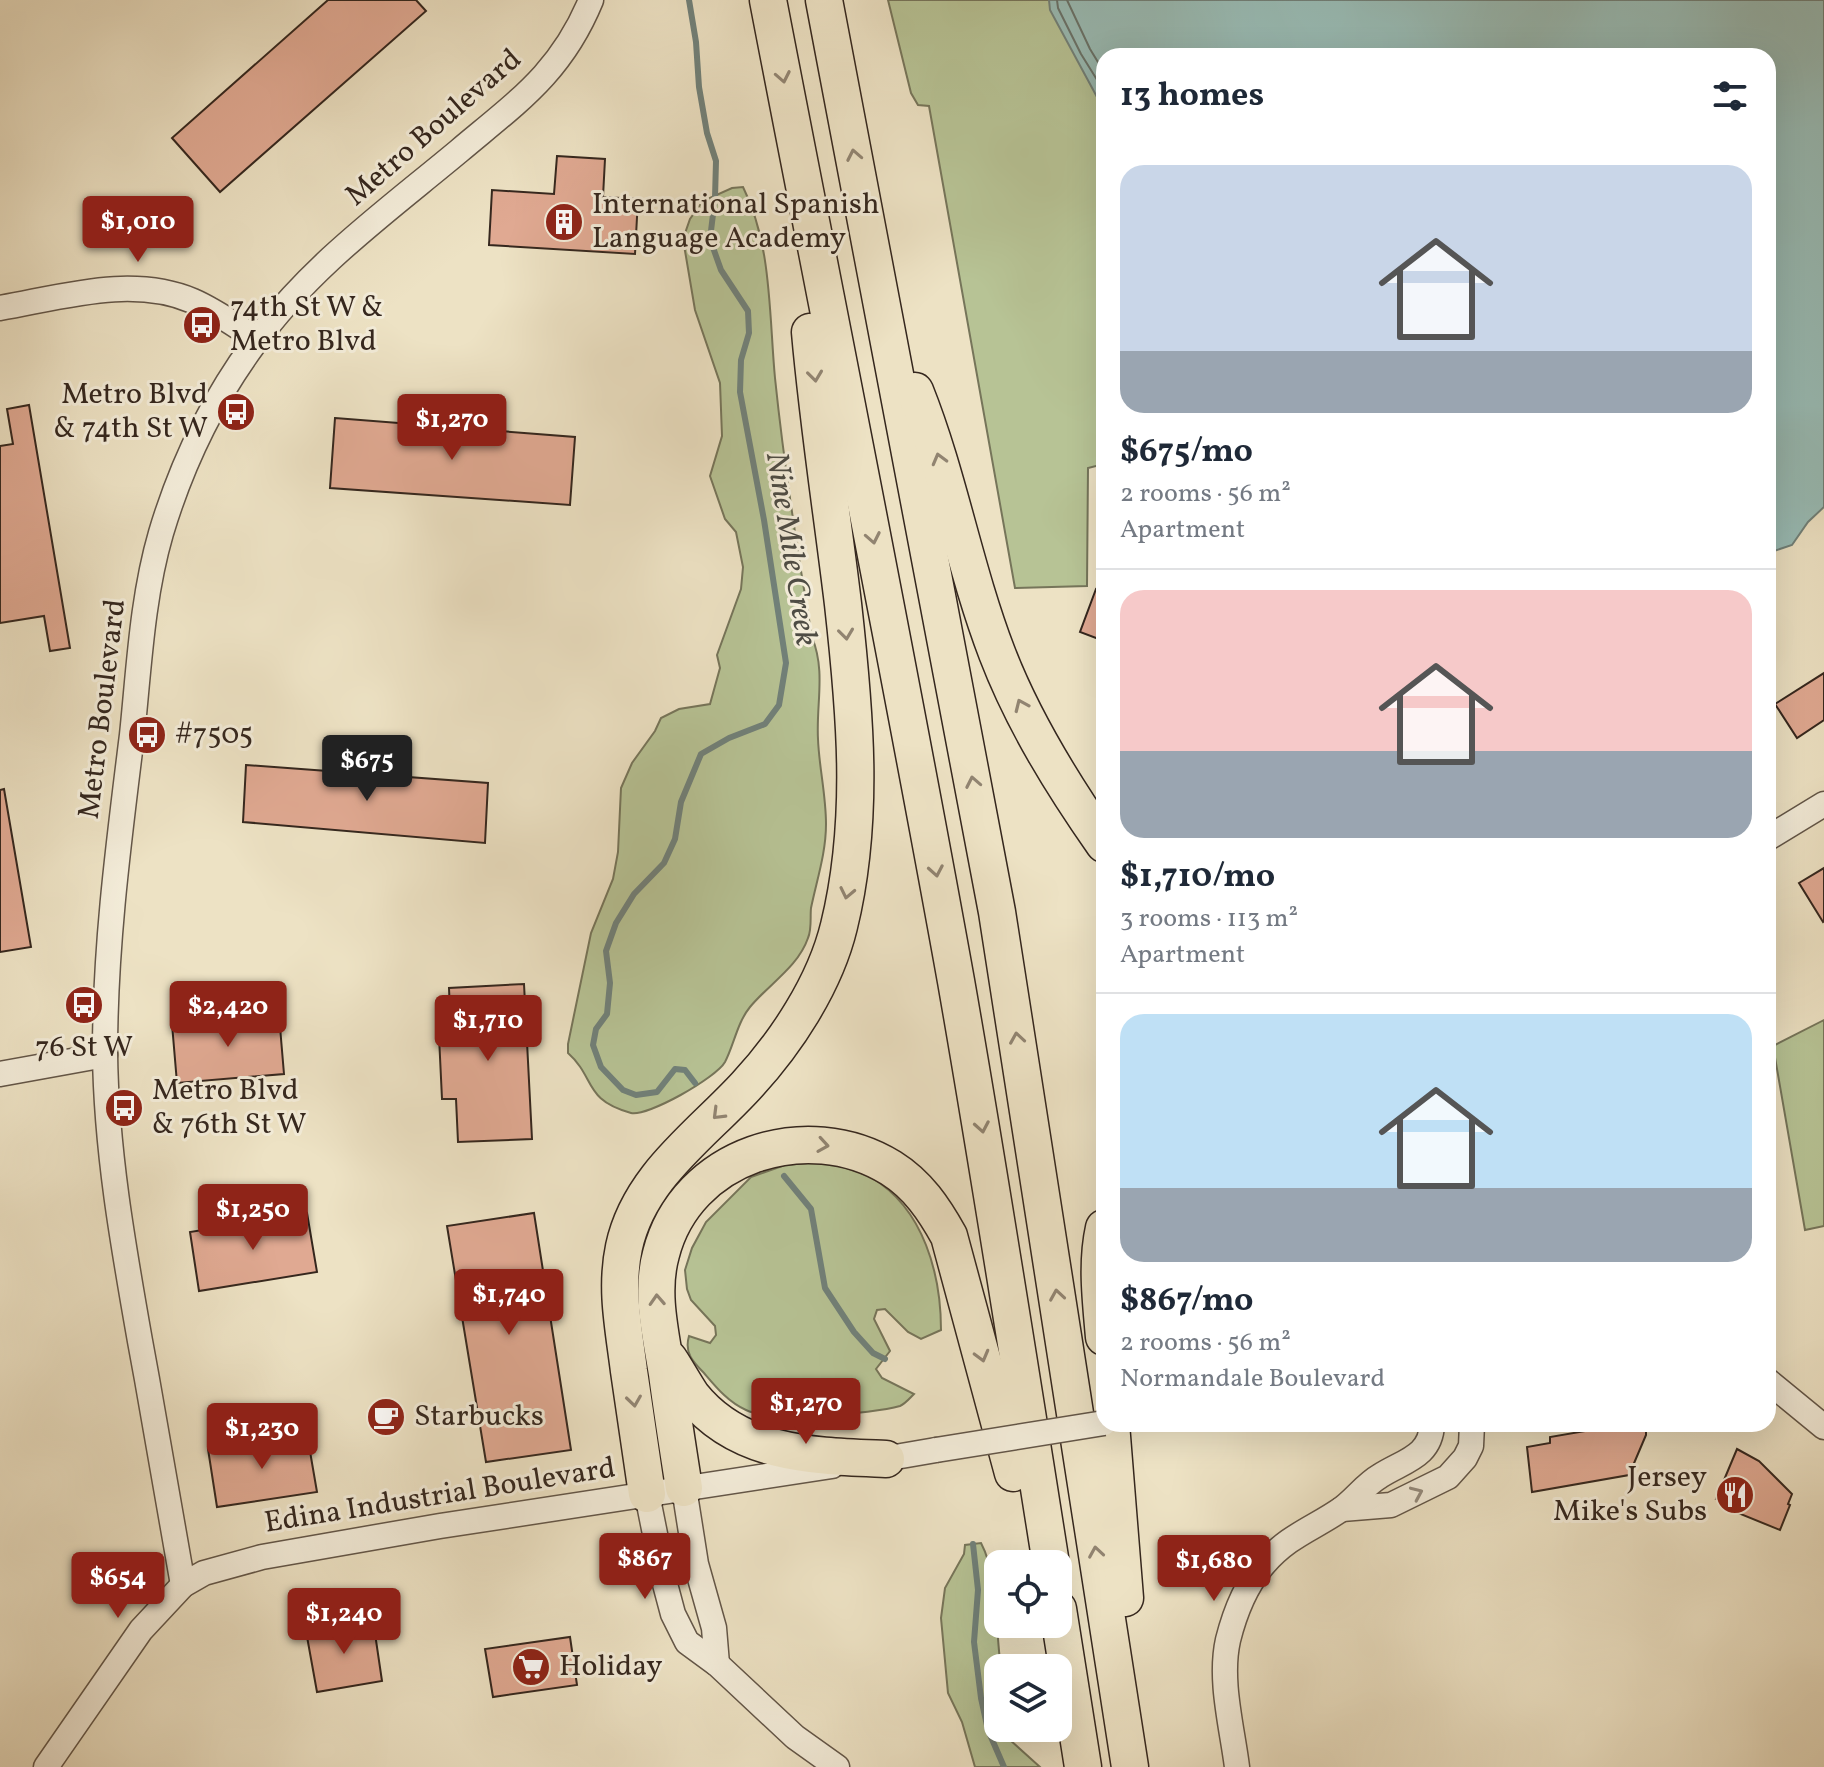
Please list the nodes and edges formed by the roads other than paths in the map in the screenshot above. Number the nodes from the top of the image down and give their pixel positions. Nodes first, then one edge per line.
1 (591, 0) edge
2 (768, 0) edge
3 (824, 0) edge
4 (804, 186) junction
5 (0, 308) edge
6 (884, 314) junction
7 (257, 339) junction
8 (1824, 804) edge
9 (1096, 833) edge
10 (1776, 833) edge
11 (105, 1055) junction
12 (0, 1074) edge
13 (663, 1349) junction
14 (1776, 1387) edge
15 (1096, 1424) edge
16 (1824, 1427) edge
17 (1112, 1432) edge
18 (1431, 1432) edge
19 (1472, 1432) edge
20 (886, 1459) junction
21 (684, 1488) junction
22 (647, 1494) junction
23 (1342, 1509) junction
24 (1029, 1550) edge
25 (1049, 1550) edge
26 (183, 1585) junction
27 (1063, 1638) edge
28 (717, 1664) junction
29 (1071, 1742) edge
30 (46, 1767) edge
31 (837, 1767) edge
32 (1076, 1767) edge
33 (1083, 1767) edge
34 (1132, 1767) edge
35 (1237, 1767) edge

1 - 7 street, Metro Boulevard
2 -> 4 highway
6 -> 3 highway
4 -> 22 highway
4 -> 25 highway
5 - 7 street
9 -> 6 highway
34 -> 6 highway
7 - 11 street, Metro Boulevard
8 - 10 street
11 - 12 street
11 - 26 street, Metro Boulevard
13 - 20 highway
13 - 21 highway
13 -> 24 highway
14 - 16 street
15 - 20 street, Edina Industrial Boulevard, bridge
17 - 34 highway
18 - 23 street
23 -> 19 street
20 - 21 street, Edina Industrial Boulevard
21 - 22 street, Edina Industrial Boulevard
21 - 28 street
22 - 26 street, Edina Industrial Boulevard
22 - 28 street
23 - 35 street
26 - 30 street, Edina Industrial Boulevard
27 - 33 highway
28 - 31 street
29 - 32 highway

